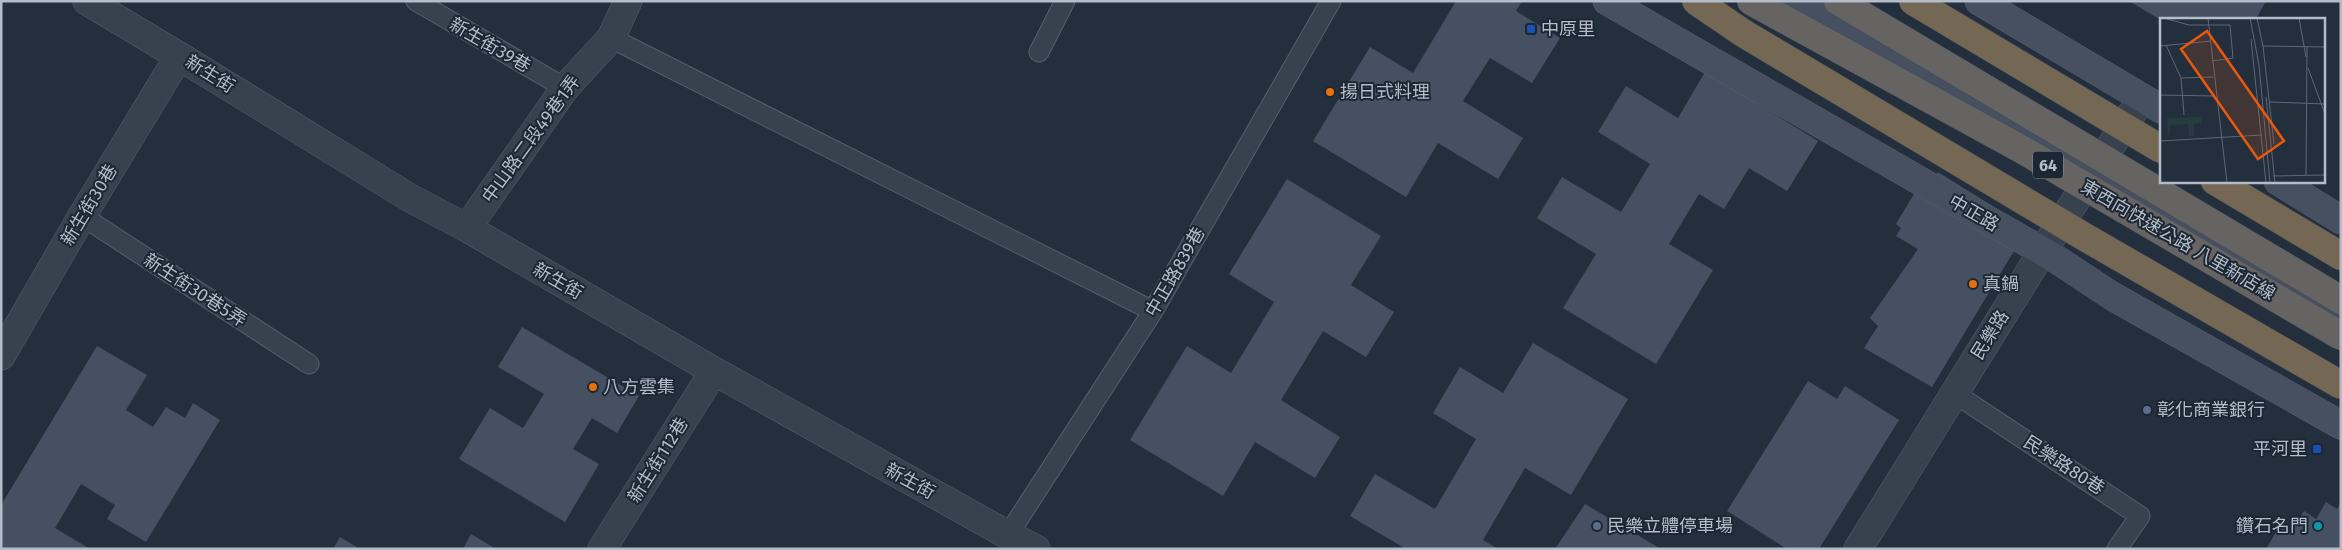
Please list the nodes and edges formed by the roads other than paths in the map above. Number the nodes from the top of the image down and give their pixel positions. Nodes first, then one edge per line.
1 (86, 1) edge
2 (416, 1) edge
3 (628, 1) edge
4 (1065, 1) edge
5 (1331, 1) edge
6 (1607, 1) edge
7 (1696, 1) edge
8 (1751, 1) edge
9 (1796, 1) edge
10 (1838, 1) edge
11 (1913, 1) edge
12 (1979, 1) edge
13 (611, 38) junction
14 (1039, 52) dead end
15 (179, 56) junction
16 (565, 88) junction
17 (2151, 104) edge
18 (2160, 148) edge
19 (2094, 171) junction
20 (2218, 182) edge
21 (2280, 182) edge
22 (82, 216) junction
23 (2341, 220) edge
24 (467, 228) junction
25 (2042, 252) junction
26 (2341, 256) edge
27 (2341, 300) edge
28 (1153, 312) junction
29 (2341, 316) edge
30 (2341, 336) edge
31 (1, 356) edge
32 (309, 364) dead end
33 (714, 371) junction
34 (2341, 385) edge
35 (1954, 393) junction
36 (2341, 424) edge
37 (1004, 542) edge
38 (602, 549) edge
39 (1036, 549) edge
40 (1858, 549) edge
41 (2117, 549) edge

1 - 15 street, 新生街
2 - 16 lane, 新生街39巷
3 - 13 street, 中山路二段49巷1弄
4 - 14 lane
5 - 28 lane, 中正路839巷
6 - 25 main road, 中正路
7 - 34 highway, bridge
8 - 30 highway, 東西向快速公路 八里新店線 / 64, bridge
9 - 19 main road
10 - 27 highway, 東西向快速公路 八里新店線 / 64, bridge
11 - 18 highway, bridge
12 - 17 main road
13 - 16 street, 中山路二段49巷1弄
13 - 28 lane
15 - 22 street, 新生街30巷
15 - 24 street, 新生街
16 - 24 street, 中山路二段49巷1弄
17 - 19 street, 民樂路
19 - 25 street, 民樂路
19 - 29 main road
20 - 26 highway
21 - 23 main road
22 - 31 street, 新生街30巷
22 - 32 lane, 新生街30巷5弄
24 - 33 street, 新生街
25 - 35 street, 民樂路
25 - 36 main road, 中正路
28 - 37 lane, 中正路839巷
33 - 37 street, 新生街
33 - 38 street, 新生街112巷
35 - 40 street, 民樂路
35 - 41 lane, 民樂路80巷
37 - 39 street, 新生街

